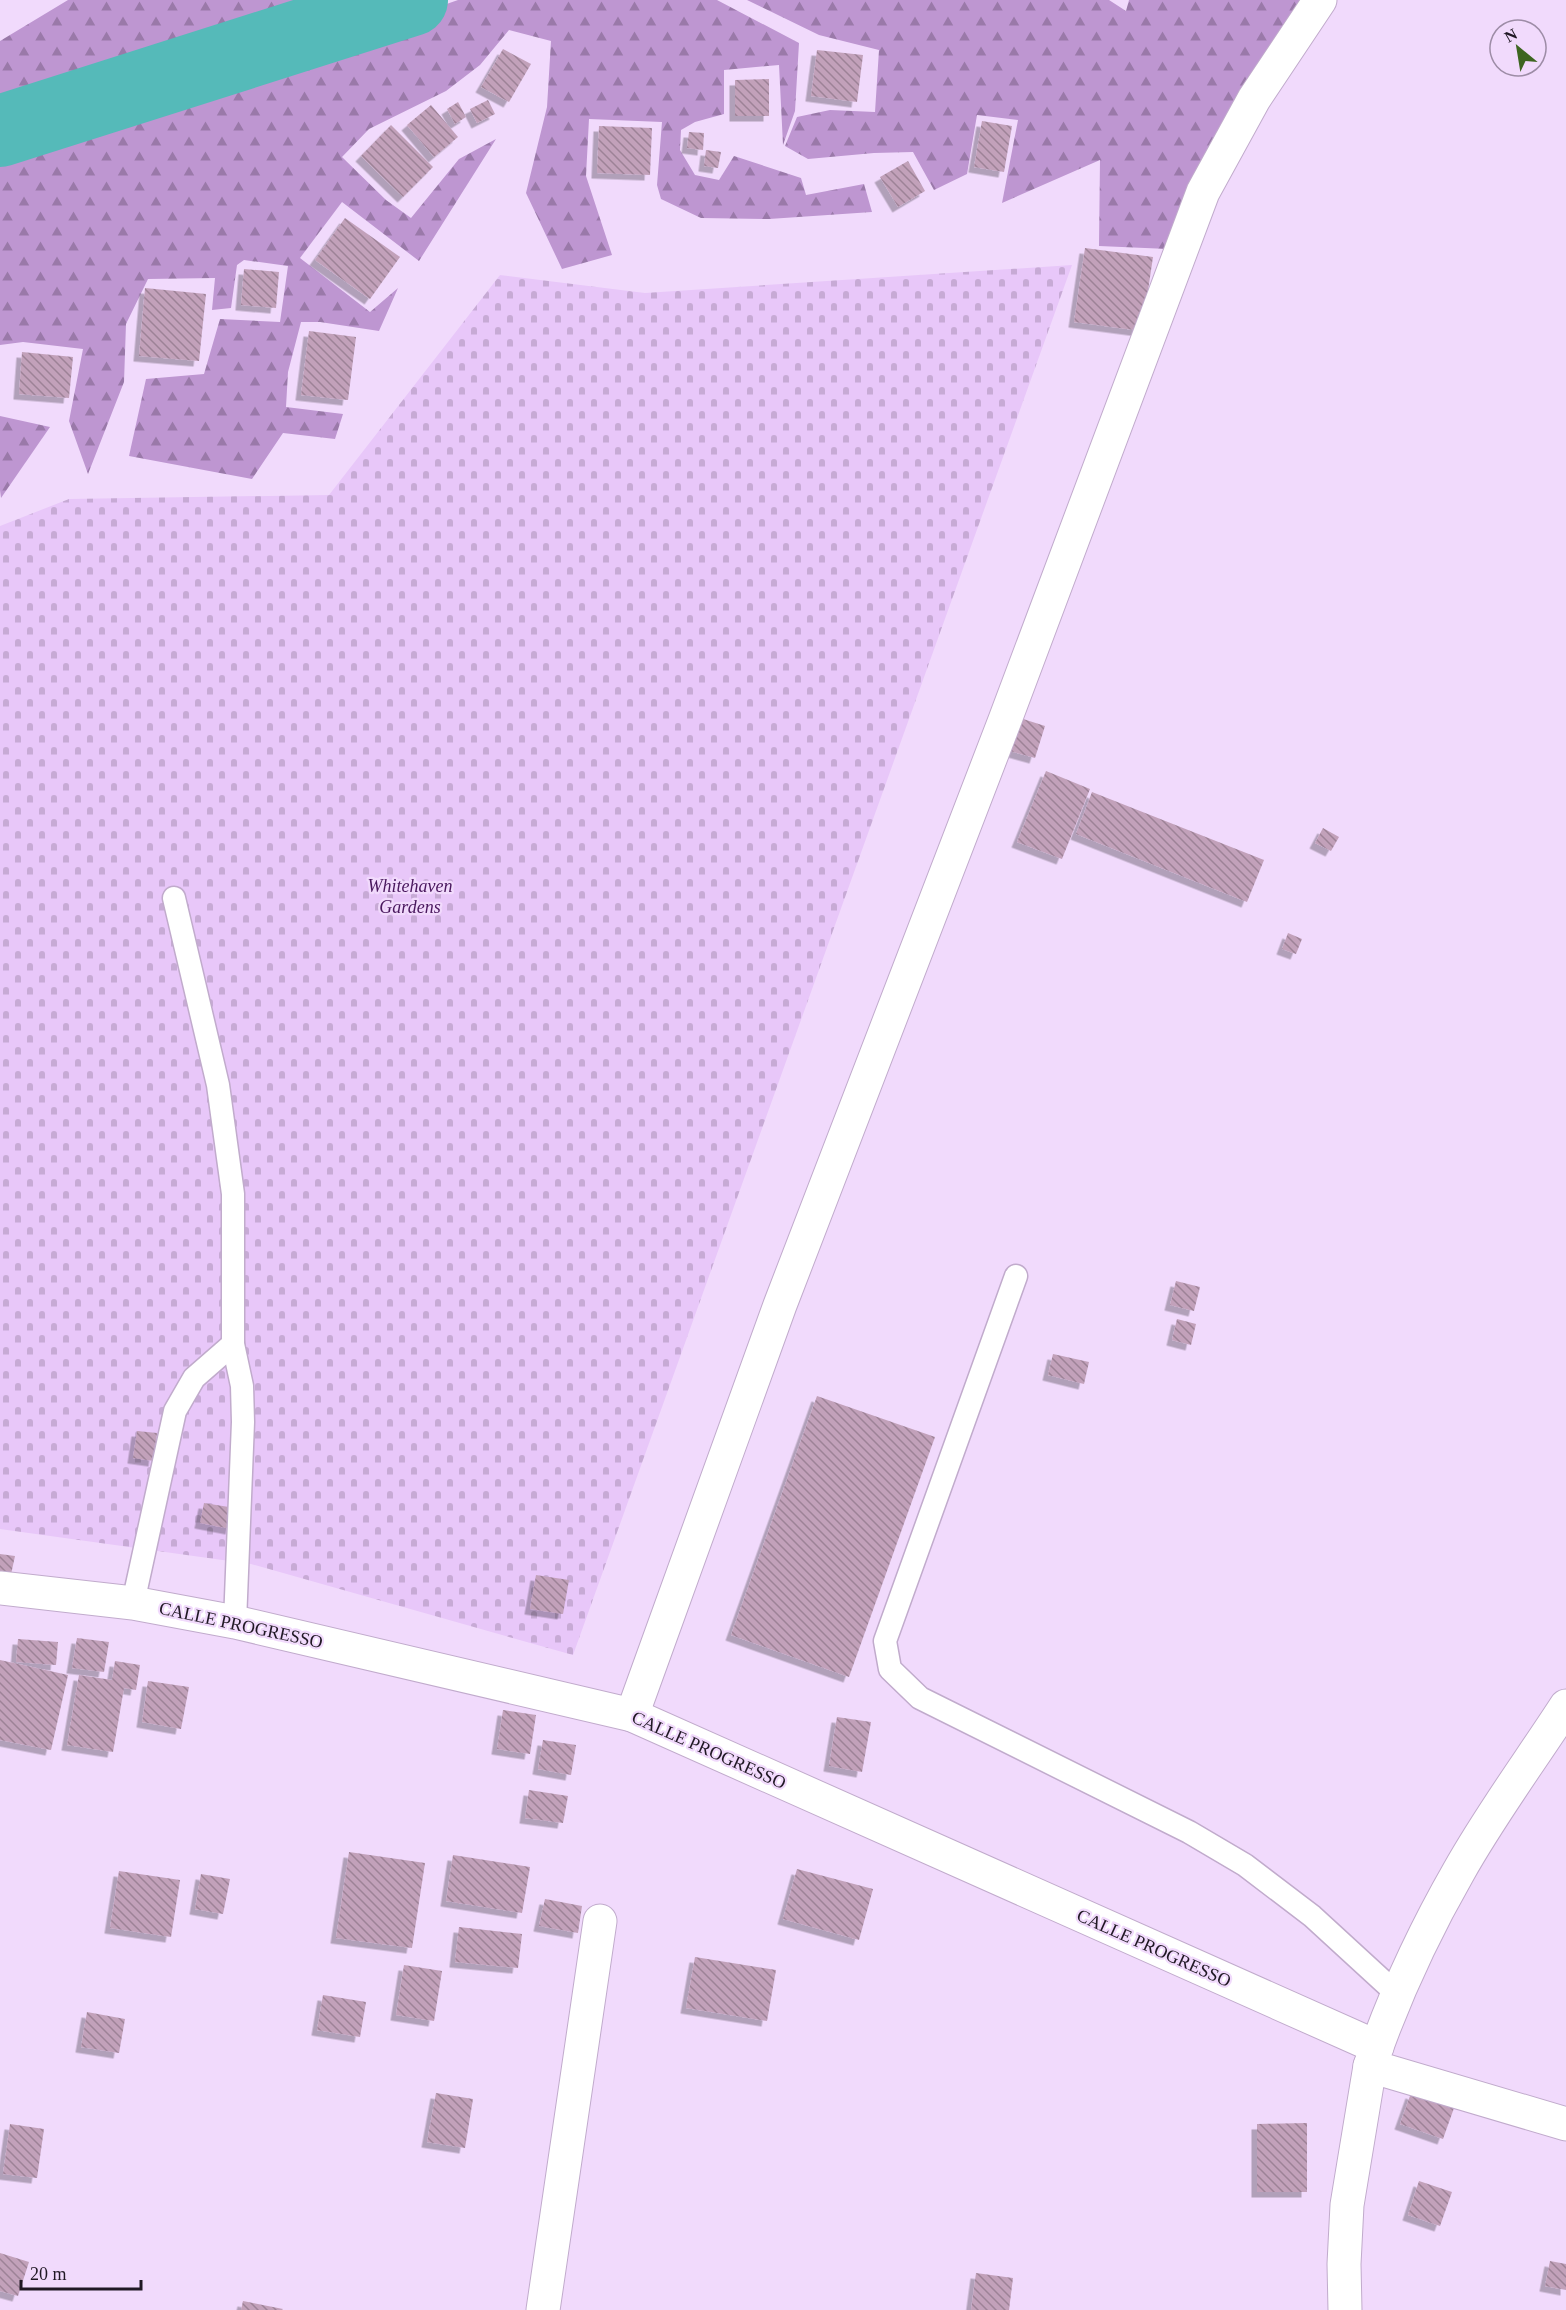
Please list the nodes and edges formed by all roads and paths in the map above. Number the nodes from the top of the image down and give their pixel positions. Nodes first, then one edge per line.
1 (1320, 0) edge
2 (174, 898) dead end
3 (1016, 1276) dead end
4 (233, 1344) junction
5 (0, 1588) edge
6 (133, 1604) junction
7 (235, 1622) junction
8 (1566, 1706) edge
9 (632, 1715) junction
10 (600, 1921) dead end
11 (1397, 1994) junction
12 (1373, 2056) junction
13 (1566, 2124) edge
14 (543, 2310) edge
15 (1345, 2310) edge

1 - 9 street
2 - 4 lane
3 - 11 lane
4 - 6 lane
4 - 7 lane
5 - 6 street, CALLE PROGRESSO
6 - 7 street, CALLE PROGRESSO
7 - 9 street, CALLE PROGRESSO
8 - 11 street
9 - 12 street, CALLE PROGRESSO
10 - 14 street
11 - 12 street
12 - 13 street, CALLE PROGRESSO
12 - 15 street

